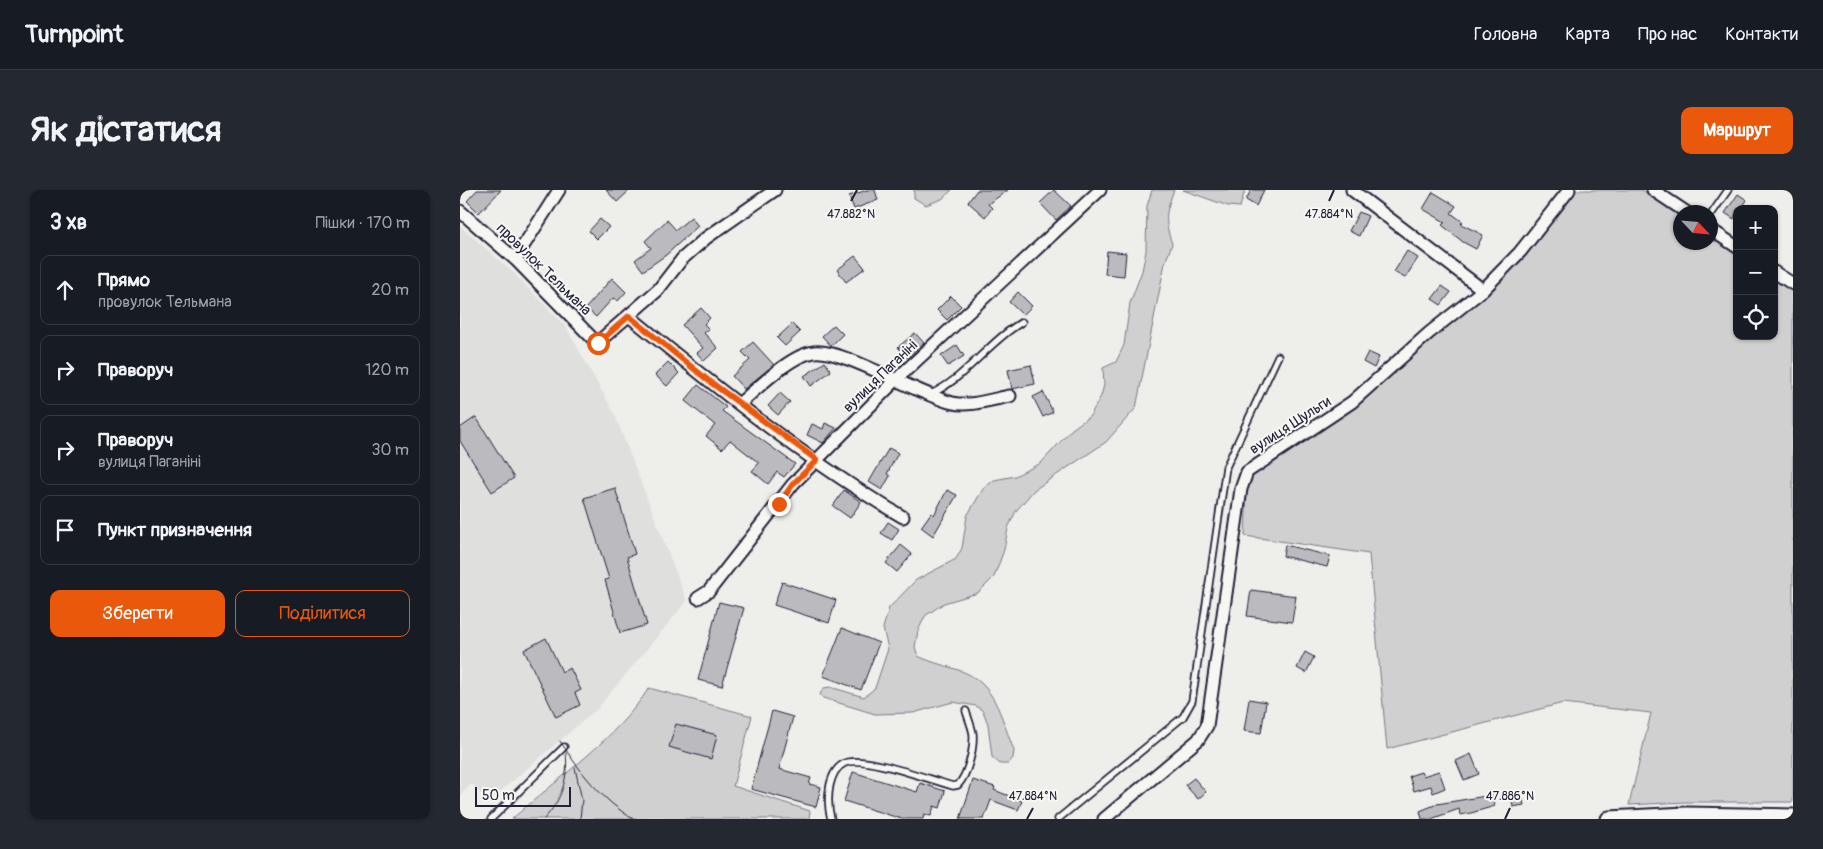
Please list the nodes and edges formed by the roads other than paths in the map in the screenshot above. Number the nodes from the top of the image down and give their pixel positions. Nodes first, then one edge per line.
1 (559, 190) edge
2 (775, 190) edge
3 (1100, 190) edge
4 (1352, 190) edge
5 (1569, 190) edge
6 (1653, 190) edge
7 (1728, 190) edge
8 (1676, 205) edge
9 (1718, 205) edge
10 (460, 211) edge
11 (1718, 234) edge
12 (1733, 243) edge
13 (514, 259) junction
14 (1778, 275) edge
15 (1793, 284) edge
16 (1483, 290) junction
17 (629, 316) junction
18 (1022, 322) dead end
19 (1278, 356) dead end
20 (896, 381) junction
21 (929, 395) junction
22 (1010, 396) dead end
23 (739, 404) junction
24 (817, 460) junction
25 (903, 517) dead end
26 (698, 598) dead end
27 (966, 711) dead end
28 (564, 747) dead end
29 (1793, 817) edge
30 (491, 819) edge
31 (831, 819) edge
32 (1058, 819) edge
33 (1104, 819) edge
34 (1609, 819) edge

1 - 13 street
2 - 17 street
3 - 20 street, вулиця Паганіні
4 - 16 street
5 - 16 street, вулиця Шульги
6 - 8 street
7 - 9 lane
10 - 13 street, провулок Тельмана
11 - 12 street
13 - 17 street, провулок Тельмана
14 - 15 street
16 - 33 street, вулиця Шульги
17 - 23 street
18 - 21 lane
19 - 32 lane
20 - 21 street
20 - 23 street
20 - 24 street, вулиця Паганіні
21 - 22 street
23 - 24 street
24 - 25 street
24 - 26 street, вулиця Паганіні
27 - 31 lane
28 - 30 lane
29 - 34 main road

